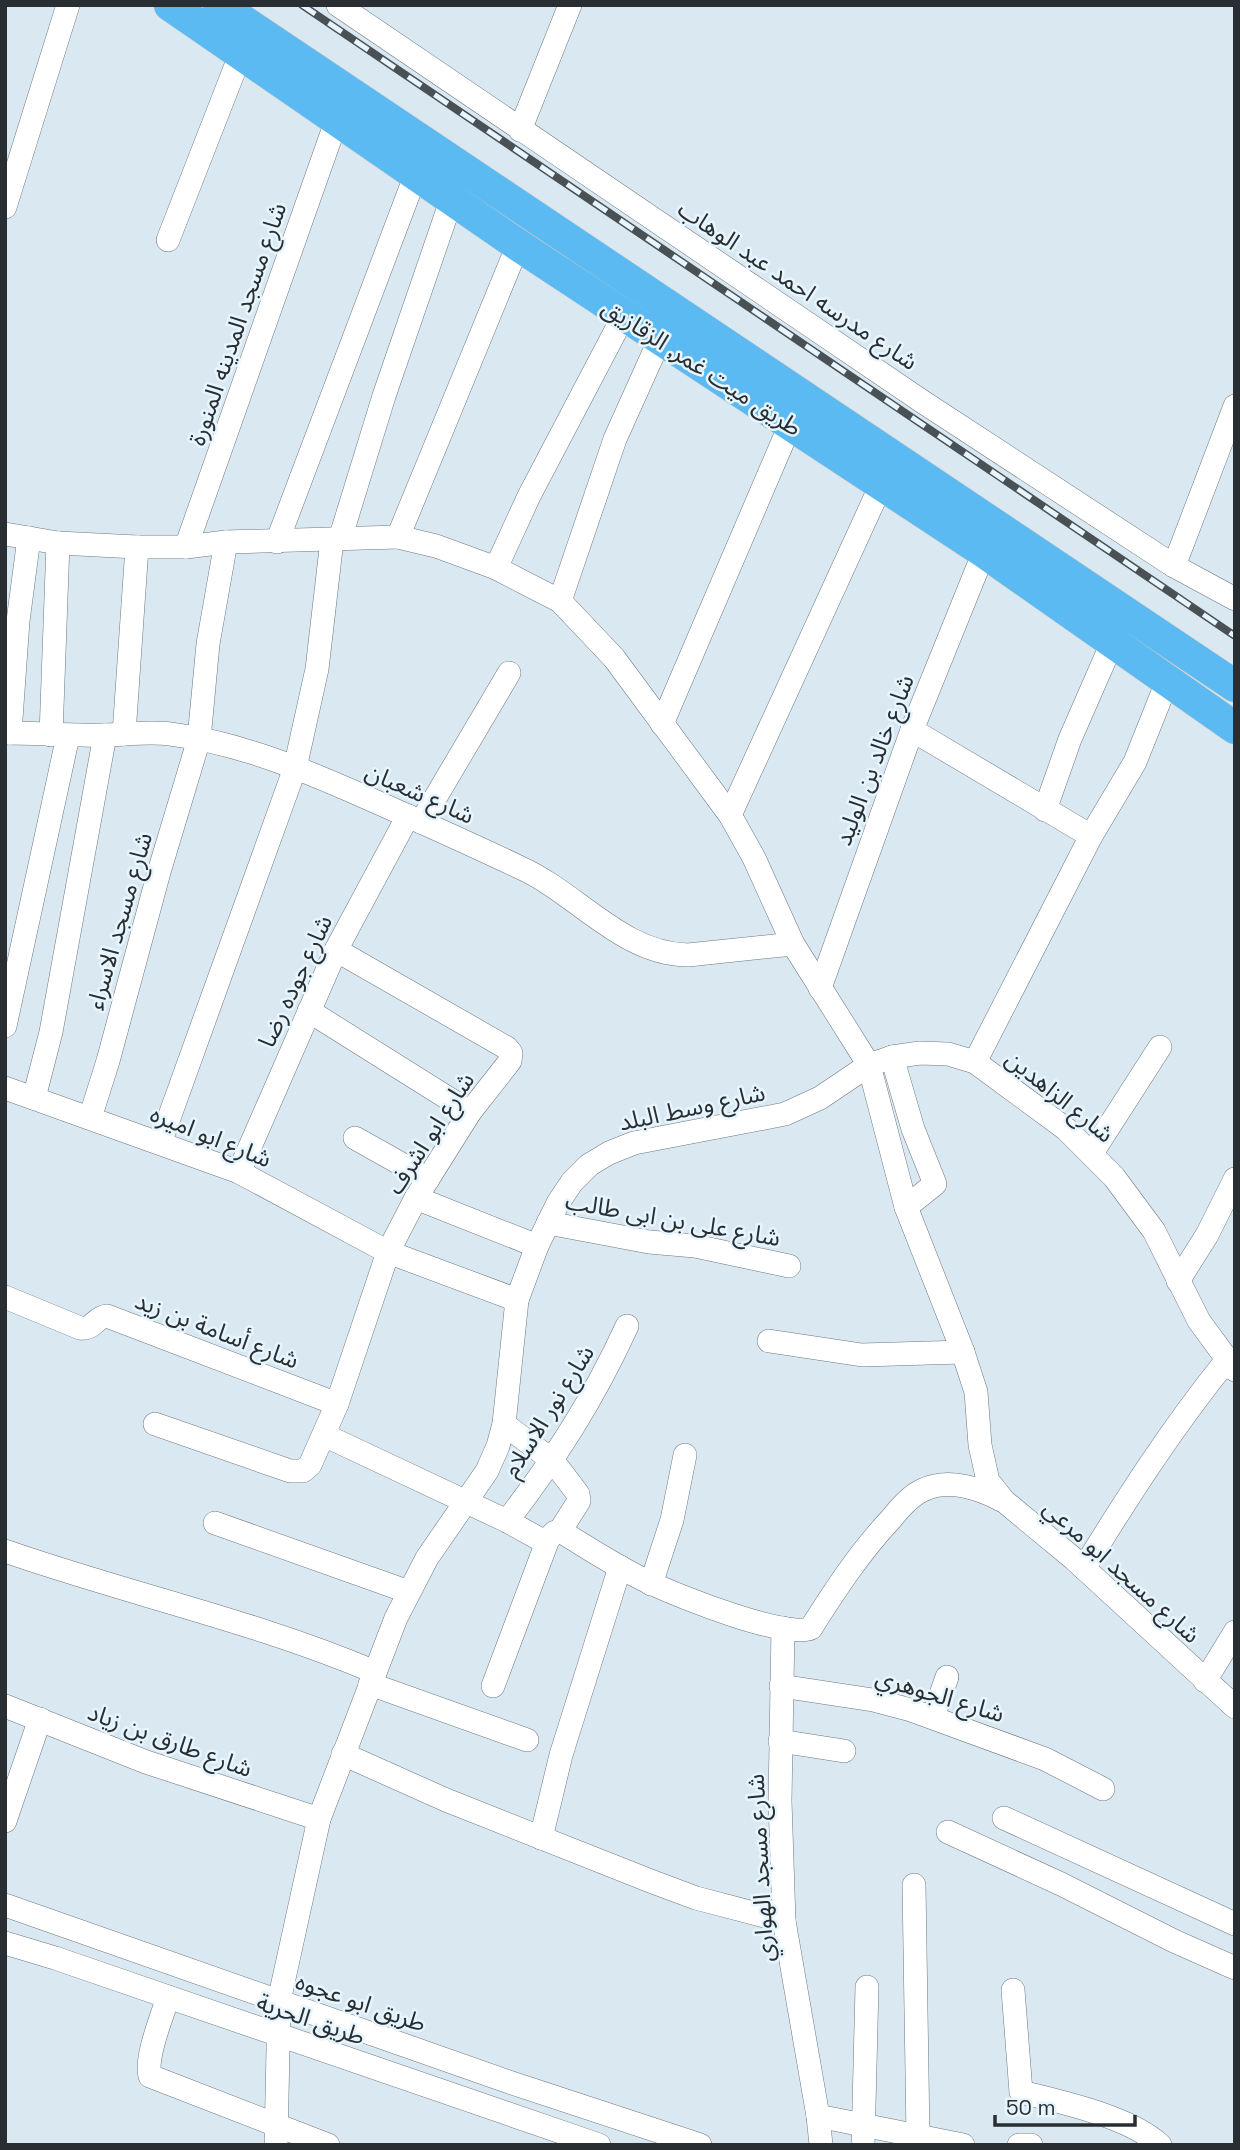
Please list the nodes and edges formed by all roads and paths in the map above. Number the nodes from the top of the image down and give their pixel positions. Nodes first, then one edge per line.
1 (68, 5) edge
2 (170, 5) edge
3 (219, 5) edge
4 (338, 5) edge
5 (570, 5) edge
6 (241, 53) junction
7 (337, 119) junction
8 (520, 130) junction
9 (416, 174) junction
10 (452, 198) junction
11 (5, 207) edge
12 (168, 240) dead end
13 (518, 245) junction
14 (624, 315) junction
15 (660, 339) junction
16 (1235, 405) edge
17 (790, 425) junction
18 (881, 485) junction
19 (5, 534) edge
20 (398, 537) junction
21 (29, 538) junction
22 (336, 540) junction
23 (226, 542) junction
24 (277, 542) junction
25 (58, 543) junction
26 (137, 547) junction
27 (186, 547) junction
28 (984, 552) junction
29 (1174, 566) junction
30 (496, 568) junction
31 (1235, 599) edge
32 (560, 601) junction
33 (1112, 643) junction
34 (509, 673) dead end
35 (1167, 682) junction
36 (1235, 686) edge
37 (662, 724) junction
38 (1235, 728) edge
39 (912, 730) junction
40 (8, 733) edge
41 (60, 735) junction
42 (114, 735) junction
43 (199, 739) junction
44 (295, 768) junction
45 (1045, 810) junction
46 (730, 816) junction
47 (414, 819) junction
48 (1091, 836) junction
49 (793, 944) junction
50 (337, 950) junction
51 (820, 988) junction
52 (309, 1011) junction
53 (5, 1026) edge
54 (1160, 1047) dead end
55 (892, 1057) junction
56 (975, 1062) junction
57 (869, 1066) junction
58 (5, 1088) edge
59 (34, 1098) junction
60 (470, 1112) junction
61 (90, 1118) junction
62 (355, 1138) dead end
63 (160, 1143) junction
64 (1092, 1153) junction
65 (239, 1172) junction
66 (1235, 1179) edge
67 (422, 1188) junction
68 (906, 1207) junction
69 (548, 1223) junction
70 (537, 1246) junction
71 (388, 1252) junction
72 (789, 1266) dead end
73 (1178, 1281) junction
74 (5, 1297) edge
75 (517, 1300) junction
76 (627, 1326) dead end
77 (769, 1341) dead end
78 (963, 1352) junction
79 (1231, 1366) edge
80 (337, 1404) junction
81 (155, 1424) dead end
82 (504, 1424) junction
83 (324, 1435) junction
84 (685, 1455) dead end
85 (553, 1461) junction
86 (465, 1501) junction
87 (1004, 1501) junction
88 (508, 1521) junction
89 (215, 1522) dead end
90 (553, 1537) junction
91 (7, 1558) edge
92 (620, 1567) junction
93 (1084, 1569) junction
94 (651, 1584) junction
95 (410, 1591) junction
96 (783, 1628) junction
97 (1235, 1632) edge
98 (947, 1677) dead end
99 (372, 1678) junction
100 (1205, 1681) junction
101 (492, 1686) dead end
102 (781, 1686) junction
103 (5, 1706) edge
104 (1235, 1707) edge
105 (933, 1717) junction
106 (40, 1719) junction
107 (527, 1740) dead end
108 (780, 1741) junction
109 (844, 1751) dead end
110 (343, 1754) junction
111 (1104, 1789) dead end
112 (1004, 1818) dead end
113 (319, 1819) junction
114 (5, 1821) edge
115 (948, 1832) dead end
116 (541, 1838) junction
117 (914, 1885) dead end
118 (5, 1905) edge
119 (784, 1921) junction
120 (1235, 1924) edge
121 (5, 1943) edge
122 (1235, 1968) edge
123 (867, 1987) dead end
124 (1013, 1990) dead end
125 (168, 1997) junction
126 (279, 2001) junction
127 (278, 2036) junction
128 (818, 2116) junction
129 (864, 2134) edge
130 (276, 2136) edge
131 (918, 2136) junction
132 (328, 2145) edge
133 (599, 2145) edge
134 (700, 2145) edge
135 (821, 2145) edge
136 (963, 2145) edge
137 (1019, 2145) edge
138 (1031, 2145) edge
139 (1160, 2145) edge

1 - 11 street
2 - 6 highway, طريق ميت غمر, الزقازيق
3 - 36 highway, طريق ميت غمر, الزقازيق
4 - 8 street, شارع مدرسه احمد عبد الوهاب
5 - 8 street
6 - 7 highway, طريق ميت غمر, الزقازيق
6 - 12 street
7 - 9 highway, طريق ميت غمر, الزقازيق
7 - 27 street, شارع مسجد المدينه المنورة
8 - 29 street, شارع مدرسه احمد عبد الوهاب
9 - 10 highway, طريق ميت غمر, الزقازيق
9 - 24 street
10 - 13 highway, طريق ميت غمر, الزقازيق
10 - 22 street
13 - 14 highway, طريق ميت غمر, الزقازيق
13 - 20 street
14 - 15 highway, طريق ميت غمر, الزقازيق
14 - 30 street
15 - 17 highway, طريق ميت غمر, الزقازيق
15 - 32 street
16 - 29 street
17 - 18 highway, طريق ميت غمر, الزقازيق
17 - 37 street
18 - 28 highway, طريق ميت غمر, الزقازيق
18 - 46 street
19 - 21 street
20 - 22 street
20 - 30 street
21 - 25 street
21 - 40 street
22 - 24 street
22 - 44 street
23 - 24 street
23 - 27 street
23 - 43 street, شارع مسجد الاسراء
25 - 26 street
25 - 41 street
26 - 27 street
26 - 42 street
28 - 33 highway, طريق ميت غمر, الزقازيق
28 - 39 street, شارع خالد بن الوليد
29 - 31 street, شارع مدرسه احمد عبد الوهاب
30 - 32 street
32 - 37 street
33 - 35 highway, طريق ميت غمر, الزقازيق
33 - 45 street
34 - 47 street, شارع جوده رضا
35 - 38 highway, طريق ميت غمر, الزقازيق
35 - 48 street
37 - 46 street
39 - 45 street
39 - 51 street, شارع خالد بن الوليد
40 - 41 street, شارع شعبان
41 - 42 street, شارع شعبان
41 - 53 street
42 - 43 street, شارع شعبان
42 - 59 street
43 - 44 street, شارع شعبان
43 - 61 street, شارع مسجد الاسراء
44 - 47 street, شارع شعبان
44 - 63 street
45 - 48 street
46 - 49 street
47 - 49 street, شارع شعبان
47 - 50 street, شارع جوده رضا
48 - 56 street
49 - 51 street
50 - 52 street, شارع جوده رضا
50 - 60 street, شارع ابو اشرف
51 - 57 street
52 - 60 street
52 - 65 street, شارع جوده رضا
54 - 64 street
55 - 56 street, شارع الزاهدين
55 - 57 street, شارع الزاهدين
55 - 68 street
56 - 64 street, شارع الزاهدين
57 - 68 street
57 - 69 street, شارع وسط البلد
58 - 59 street, شارع ابو اميره
59 - 61 street, شارع ابو اميره
60 - 67 street, شارع ابو اشرف
61 - 63 street, شارع ابو اميره
62 - 67 street
63 - 65 street, شارع ابو اميره
64 - 73 street, شارع الزاهدين
65 - 71 street, شارع ابو اميره
66 - 73 street
67 - 70 street
67 - 71 street, شارع ابو اشرف
68 - 78 street
69 - 70 street, شارع وسط البلد
69 - 72 street, شارع على بن ابى طالب
70 - 75 street, شارع وسط البلد
71 - 75 street, شارع ابو اميره
71 - 80 street, شارع ابو اشرف
73 - 79 street, شارع الزاهدين
74 - 80 street, شارع أسامة بن زيد
75 - 82 street, شارع وسط البلد
76 - 85 street, شارع نور الاسلام
77 - 78 street
78 - 87 street, شارع مسجد ابو مرعي
79 - 93 street
80 - 83 street, شارع ابو اشرف
81 - 83 street, شارع ابو اشرف
82 - 85 street
82 - 86 street, شارع وسط البلد
83 - 86 street
84 - 94 street
85 - 88 street, شارع نور الاسلام
85 - 90 street
86 - 88 street
86 - 95 street, شارع وسط البلد
87 - 93 street, شارع مسجد ابو مرعي
87 - 96 street
88 - 90 street
89 - 95 street
90 - 92 street
90 - 101 street
91 - 99 street
92 - 94 street
92 - 116 street
93 - 100 street, شارع مسجد ابو مرعي
94 - 96 street
95 - 99 street, شارع وسط البلد
96 - 102 street, شارع مسجد الهواري
97 - 100 street
98 - 105 street
99 - 107 street
99 - 110 street, شارع وسط البلد
100 - 104 street, شارع مسجد ابو مرعي
102 - 105 street, شارع الجوهري
102 - 108 street, شارع مسجد الهواري
103 - 106 street, شارع طارق بن زياد
105 - 111 street, شارع الجوهري
106 - 113 street, شارع طارق بن زياد
106 - 114 street
108 - 109 street
108 - 119 street, شارع مسجد الهواري
110 - 113 street, شارع وسط البلد
110 - 116 street
112 - 120 street
113 - 126 street, شارع وسط البلد
115 - 122 street
116 - 119 street
117 - 131 street
118 - 126 street, طريق ابو عجوه
119 - 128 street, شارع مسجد الهواري
121 - 125 street, طريق الحرية
123 - 129 street
124 - 139 street
125 - 127 street, طريق الحرية
125 - 130 street
126 - 127 street, شارع وسط البلد
126 - 134 street, طريق ابو عجوه
127 - 130 street, شارع وسط البلد
127 - 133 street, طريق الحرية
128 - 129 street
128 - 135 street, شارع مسجد الهواري
129 - 131 street
130 - 132 street
131 - 136 street
137 - 138 street

